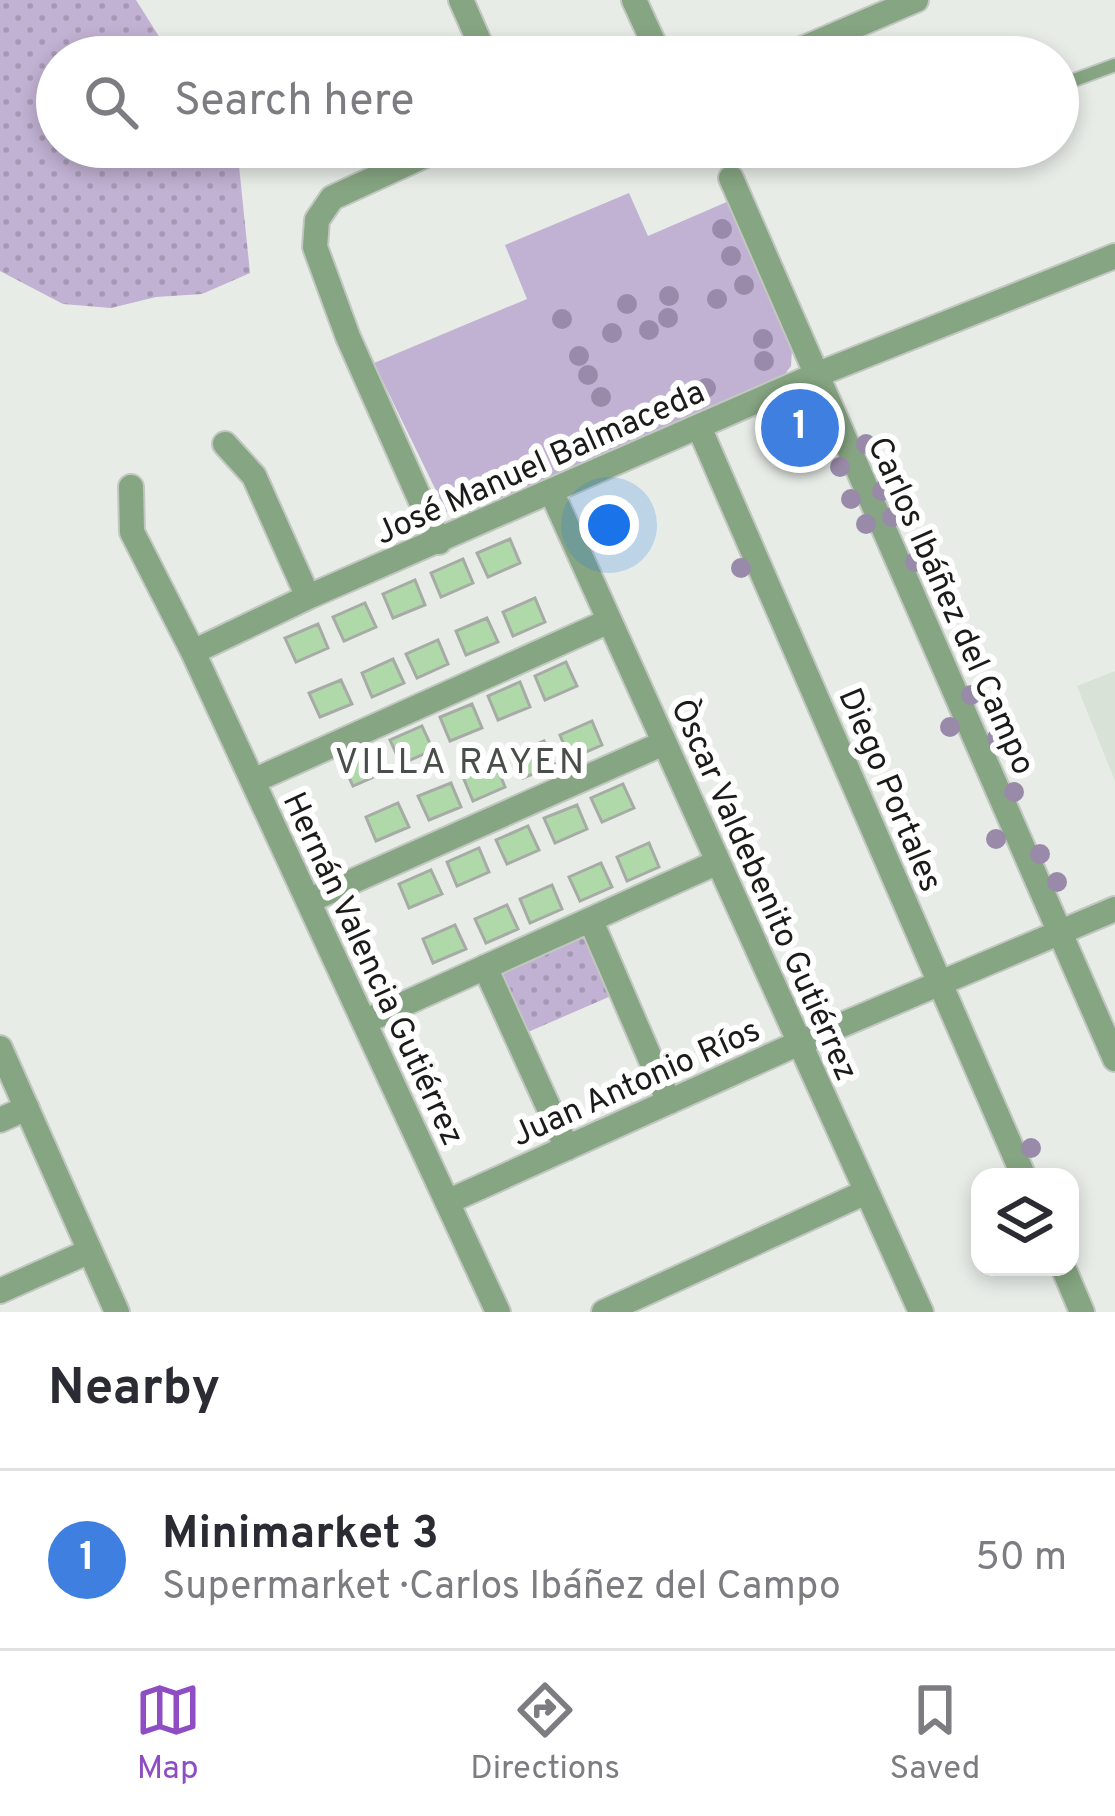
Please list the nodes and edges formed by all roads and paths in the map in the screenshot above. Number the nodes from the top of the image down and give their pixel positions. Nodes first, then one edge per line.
1 (461, 0) edge
2 (634, 0) edge
3 (916, 0) edge
4 (477, 36) edge
5 (650, 36) edge
6 (832, 36) edge
7 (1115, 64) edge
8 (1079, 78) edge
9 (396, 168) edge
10 (731, 178) dead end
11 (1115, 256) edge
12 (816, 375) junction
13 (699, 427) junction
14 (225, 445) dead end
15 (131, 487) dead end
16 (552, 493) junction
17 (439, 542) junction
18 (308, 597) junction
19 (609, 621) junction
20 (193, 652) junction
21 (664, 742) junction
22 (253, 782) junction
23 (718, 862) junction
24 (308, 901) junction
25 (1115, 909) edge
26 (592, 921) junction
27 (1060, 930) junction
28 (485, 968) junction
29 (940, 982) junction
30 (364, 1022) junction
31 (800, 1043) junction
32 (0, 1048) edge
33 (1115, 1059) edge
34 (669, 1102) junction
35 (27, 1108) junction
36 (0, 1120) edge
37 (567, 1148) junction
38 (1020, 1168) edge
39 (866, 1192) junction
40 (447, 1202) junction
41 (90, 1251) junction
42 (1067, 1276) edge
43 (0, 1291) edge
44 (117, 1312) edge
45 (498, 1312) edge
46 (604, 1312) edge
47 (921, 1312) edge
48 (1082, 1312) edge

1 - 4 street
2 - 5 street
3 - 6 street
7 - 8 lane
9 - 17 street
10 - 12 street, Carlos Ibáñez del Campo
11 - 12 street, José Manuel Balmaceda
12 - 13 street, José Manuel Balmaceda
12 - 27 street, Carlos Ibáñez del Campo
13 - 16 street, José Manuel Balmaceda
13 - 29 street, Diego Portales
14 - 18 street
15 - 20 street, Hernán Valencia Gutiérrez
16 - 17 street, José Manuel Balmaceda
16 - 19 street, Òscar Valdebenito Gutiérrez
17 - 18 street, José Manuel Balmaceda
18 - 20 street, José Manuel Balmaceda
19 - 21 street, Òscar Valdebenito Gutiérrez
19 - 22 street
20 - 22 street, Hernán Valencia Gutiérrez
21 - 23 street, Òscar Valdebenito Gutiérrez
21 - 24 street
22 - 24 street, Hernán Valencia Gutiérrez
23 - 26 street
23 - 31 street, Òscar Valdebenito Gutiérrez
24 - 30 street, Hernán Valencia Gutiérrez
25 - 27 street, Juan Antonio Ríos
26 - 28 street
26 - 34 street
27 - 29 street, Juan Antonio Ríos
27 - 33 street, Carlos Ibáñez del Campo
28 - 30 street
28 - 37 street
29 - 31 street, Juan Antonio Ríos
29 - 38 street, Diego Portales
30 - 40 street, Hernán Valencia Gutiérrez
31 - 34 street, Juan Antonio Ríos
31 - 39 street, Òscar Valdebenito Gutiérrez
32 - 35 street
34 - 37 street, Juan Antonio Ríos
35 - 36 street
35 - 41 street
37 - 40 street, Juan Antonio Ríos
39 - 46 street
39 - 47 street, Òscar Valdebenito Gutiérrez
40 - 45 street, Hernán Valencia Gutiérrez
41 - 43 street
41 - 44 street
42 - 48 street

